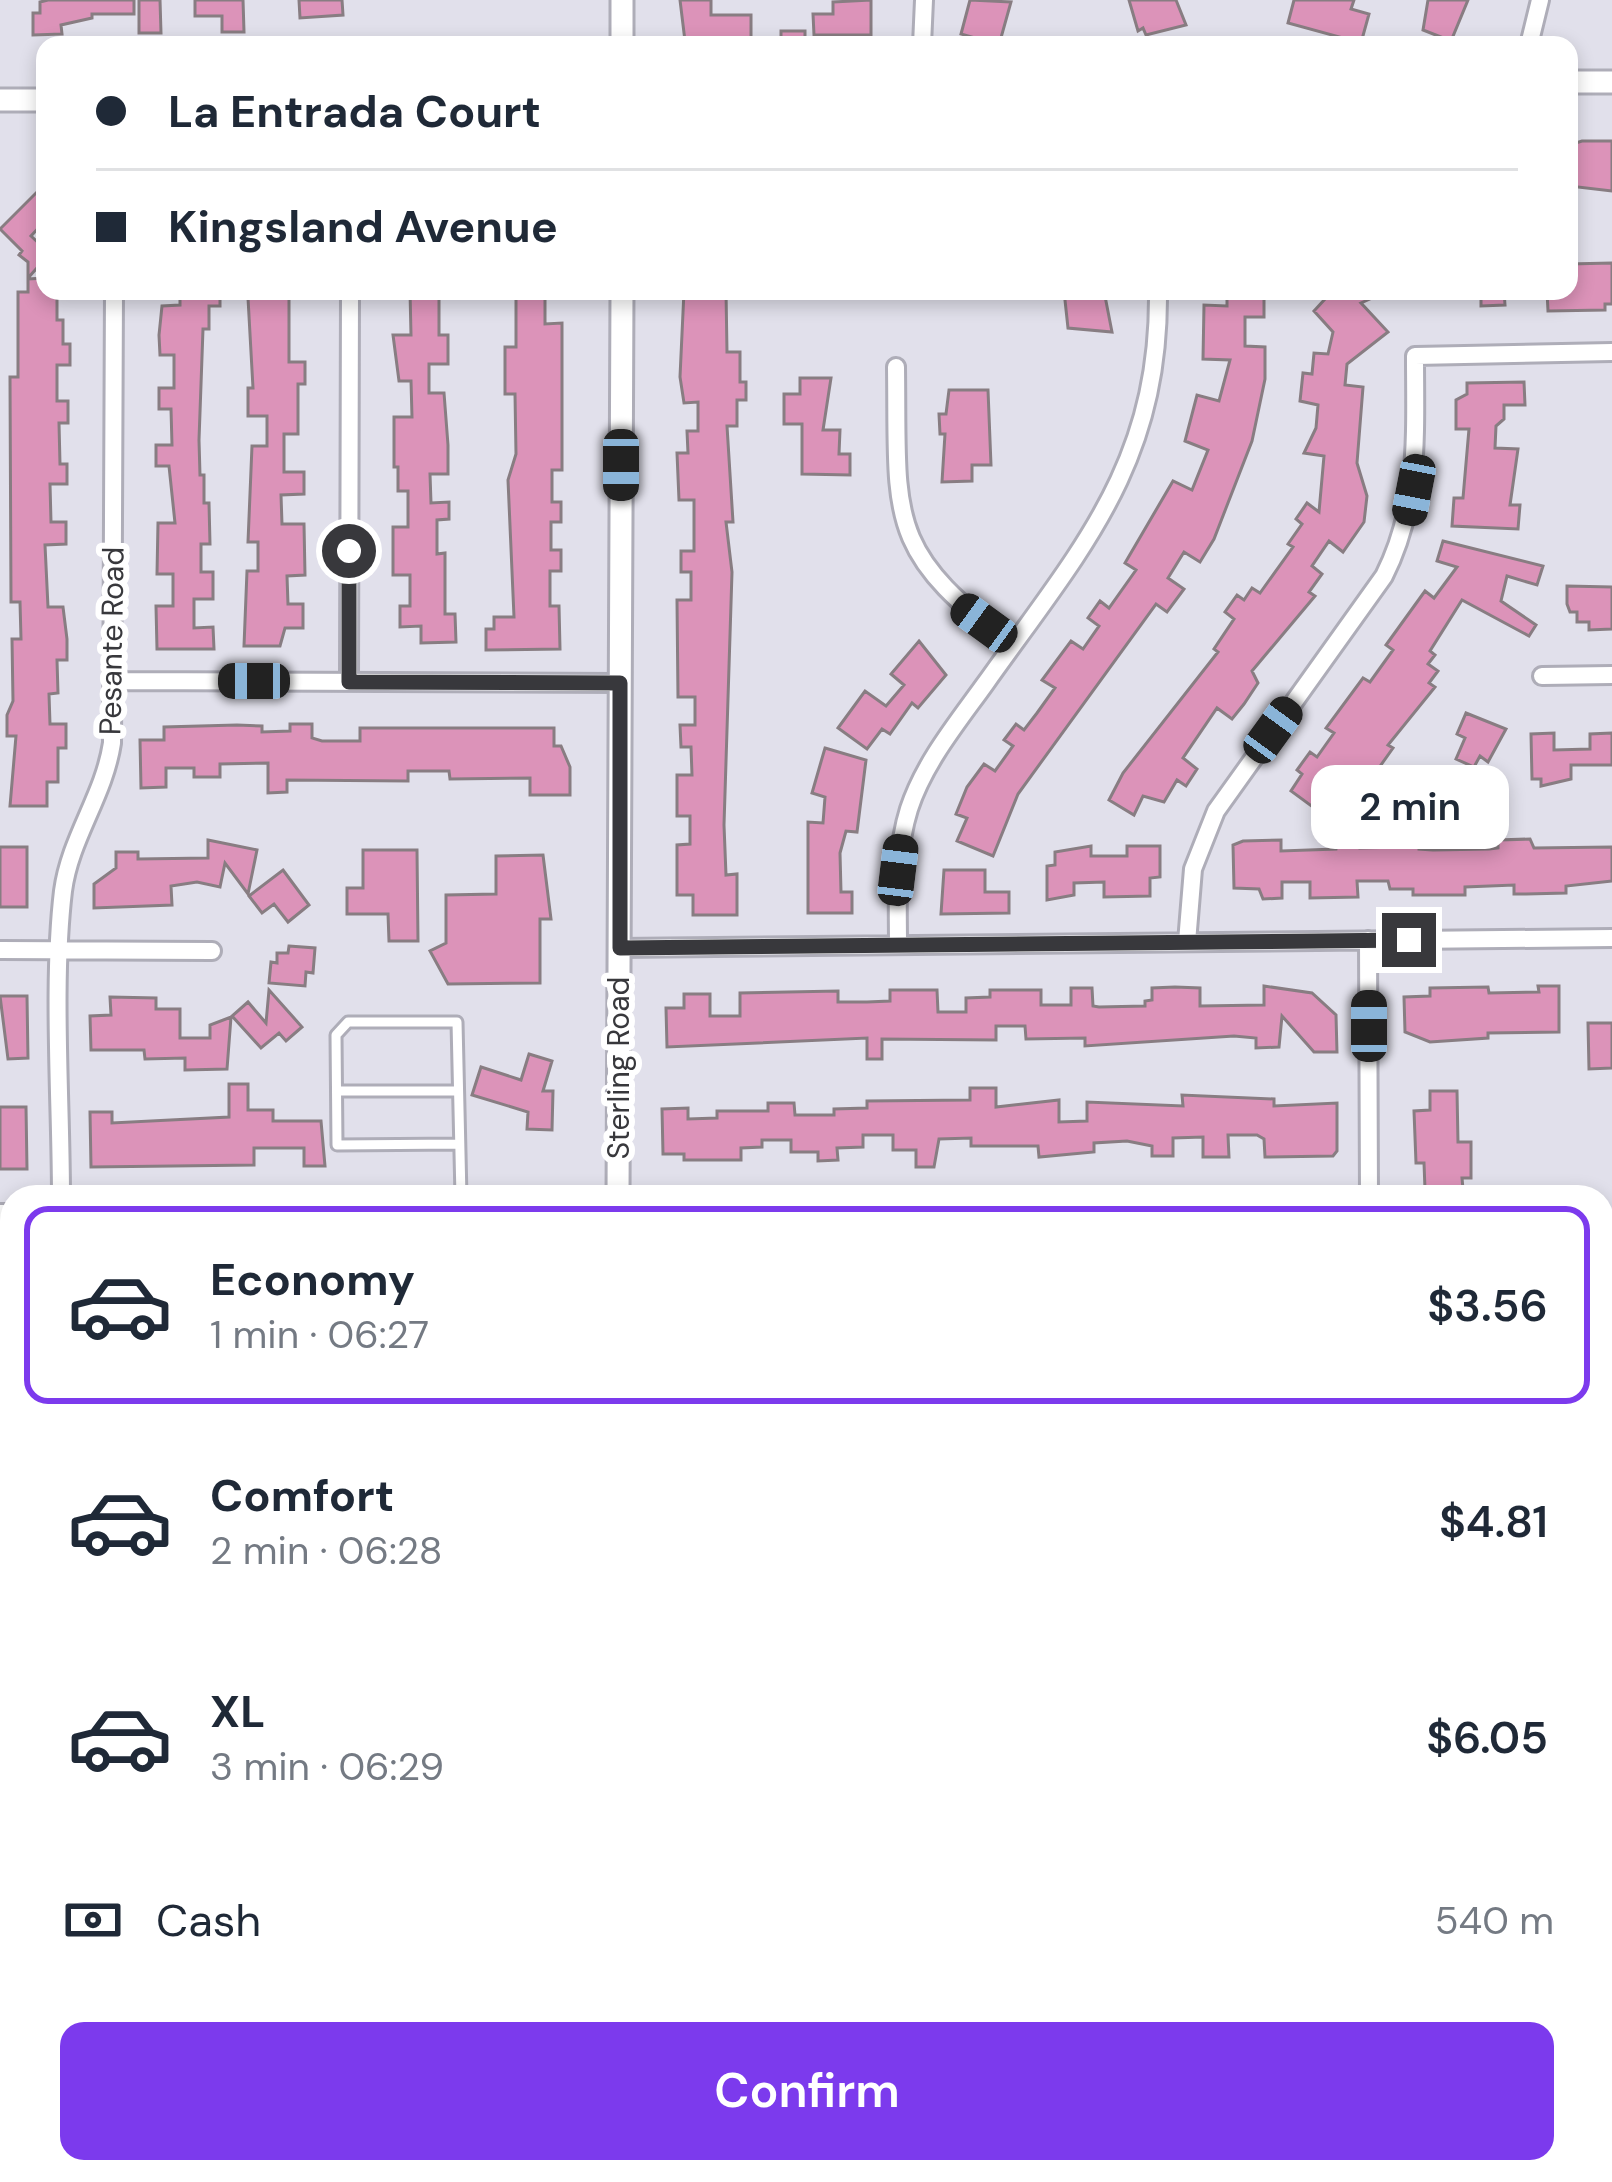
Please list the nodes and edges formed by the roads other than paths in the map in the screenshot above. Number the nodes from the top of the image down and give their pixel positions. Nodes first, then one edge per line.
1 (622, 0) edge
2 (924, 0) edge
3 (1540, 0) edge
4 (622, 36) edge
5 (922, 36) edge
6 (1531, 36) edge
7 (1578, 82) edge
8 (1612, 82) edge
9 (0, 100) edge
10 (36, 100) edge
11 (114, 300) edge
12 (350, 300) edge
13 (622, 300) edge
14 (1158, 300) edge
15 (1612, 352) edge
16 (896, 367) dead end
17 (1013, 644) junction
18 (1612, 675) edge
19 (1542, 676) dead end
20 (112, 681) junction
21 (349, 682) junction
22 (620, 683) junction
23 (1612, 938) edge
24 (1369, 940) junction
25 (1187, 942) junction
26 (898, 945) junction
27 (620, 948) junction
28 (0, 950) edge
29 (62, 950) junction
30 (212, 951) dead end
31 (337, 1091) junction
32 (458, 1091) junction
33 (459, 1144) junction
34 (61, 1185) edge
35 (461, 1185) edge
36 (618, 1185) edge
37 (1369, 1185) edge

1 - 4 street
2 - 5 street
3 - 6 street
7 - 8 street
9 - 10 street
11 - 20 street, Pesante Road
12 - 21 street
13 - 22 street, Sterling Road
14 - 17 street
15 - 25 street
16 - 17 street
17 - 26 street
18 - 19 street
20 - 21 street
20 - 29 street, Pesante Road
21 - 22 street
22 - 27 street, Sterling Road
23 - 24 street
24 - 25 street
24 - 37 street
25 - 26 street
26 - 27 street
27 - 36 street, Sterling Road
28 - 29 street
29 - 30 street
29 - 34 street, Pesante Road
31 - 32 lane
31 - 32 lane
31 - 33 lane
32 - 33 lane
33 - 35 lane

